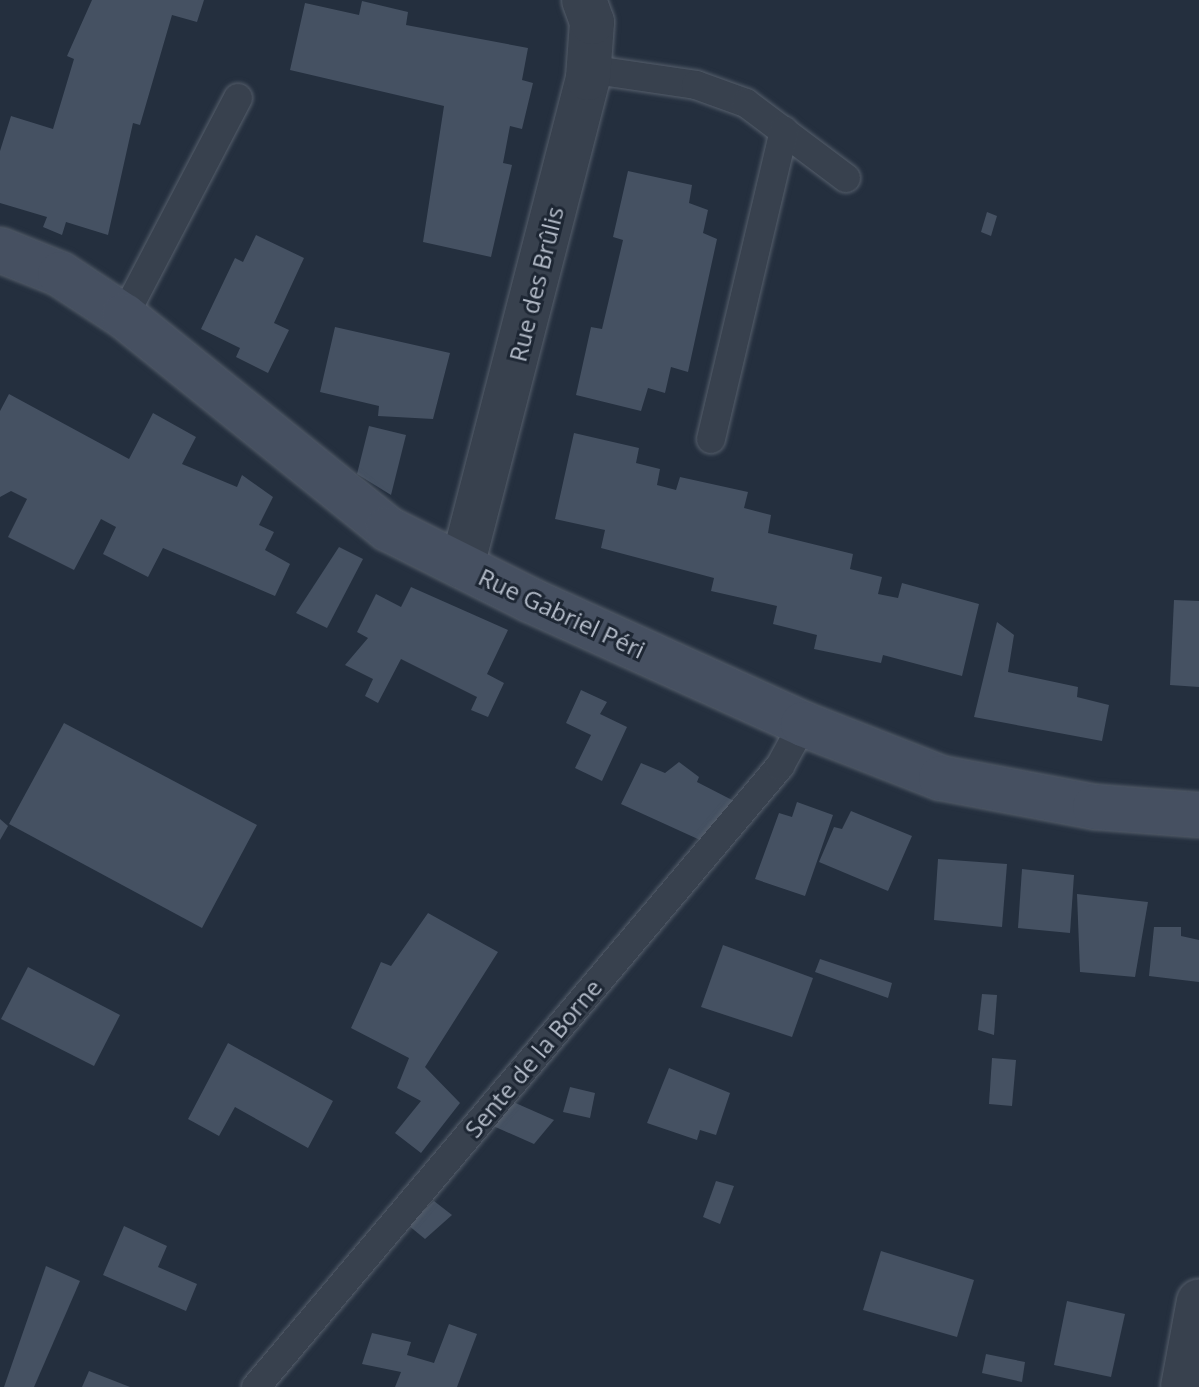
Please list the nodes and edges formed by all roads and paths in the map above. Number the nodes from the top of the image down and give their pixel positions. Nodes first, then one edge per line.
1 (584, 0) edge
2 (588, 69) junction
3 (238, 98) dead end
4 (784, 131) junction
5 (846, 178) dead end
6 (0, 250) edge
7 (124, 316) junction
8 (711, 439) dead end
9 (462, 566) junction
10 (803, 724) junction
11 (1199, 815) edge
12 (1199, 1301) edge
13 (256, 1387) edge
14 (1183, 1387) edge

1 - 2 street, Rue des Brûlis
2 - 4 lane
2 - 9 street, Rue des Brûlis
3 - 7 lane
4 - 5 lane
4 - 8 lane
6 - 7 street, Rue Gabriel Péri
7 - 9 street, Rue Gabriel Péri
9 - 10 street, Rue Gabriel Péri
10 - 11 street, Rue Gabriel Péri
10 - 13 lane, Sente de la Borne
12 - 14 street

